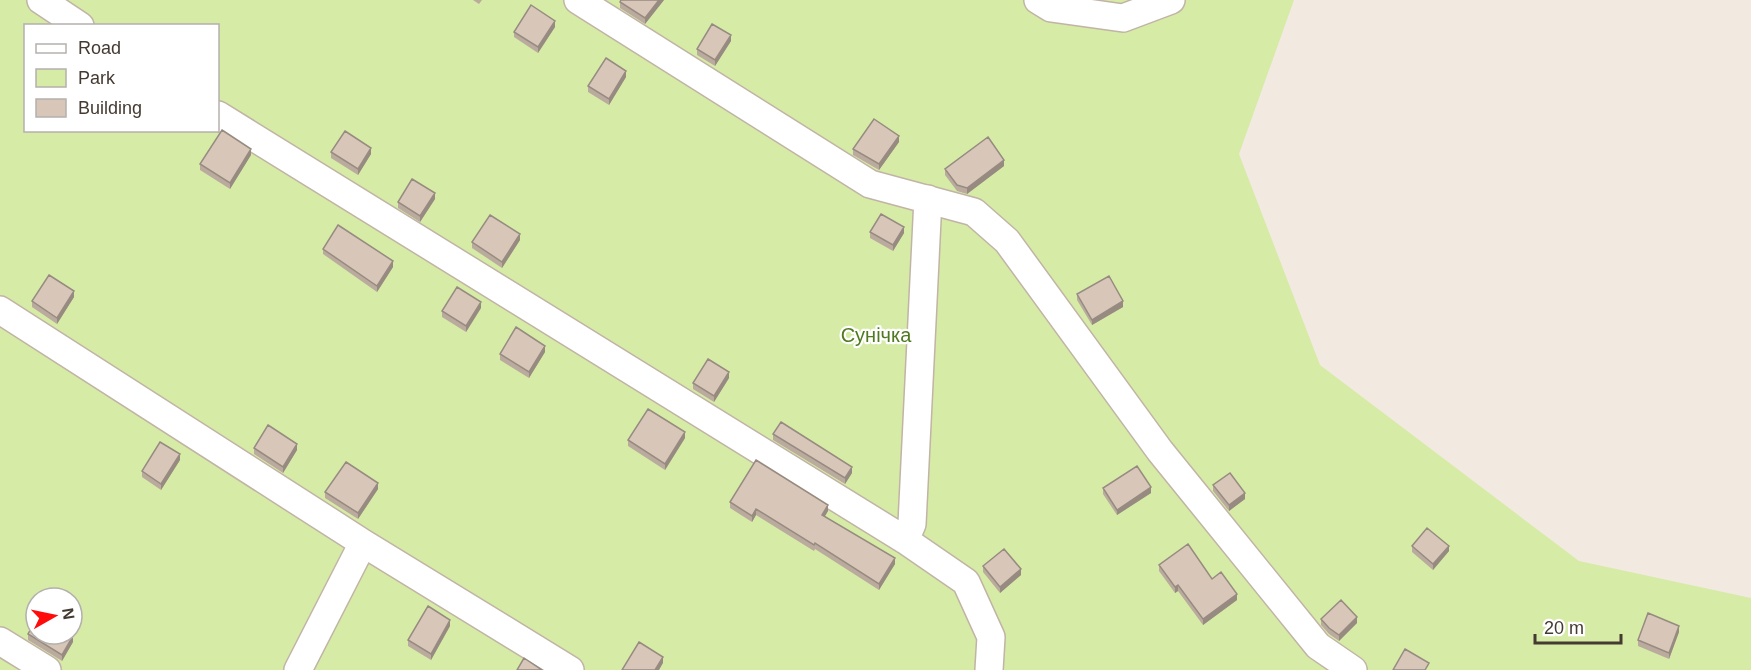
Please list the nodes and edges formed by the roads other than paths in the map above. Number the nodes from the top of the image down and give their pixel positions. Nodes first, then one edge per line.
1 (41, 0) edge
2 (578, 0) edge
3 (1038, 0) edge
4 (1171, 0) edge
5 (77, 24) edge
6 (219, 116) edge
7 (928, 199) junction
8 (0, 310) edge
9 (905, 540) junction
10 (363, 543) junction
11 (0, 641) edge
12 (47, 670) edge
13 (298, 670) edge
14 (570, 670) edge
15 (989, 670) edge
16 (1353, 670) edge

1 - 5 street
2 - 7 street
3 - 4 street
6 - 9 street
7 - 9 street
7 - 16 street
8 - 10 street
9 - 15 street
10 - 13 street
10 - 14 street
11 - 12 street

